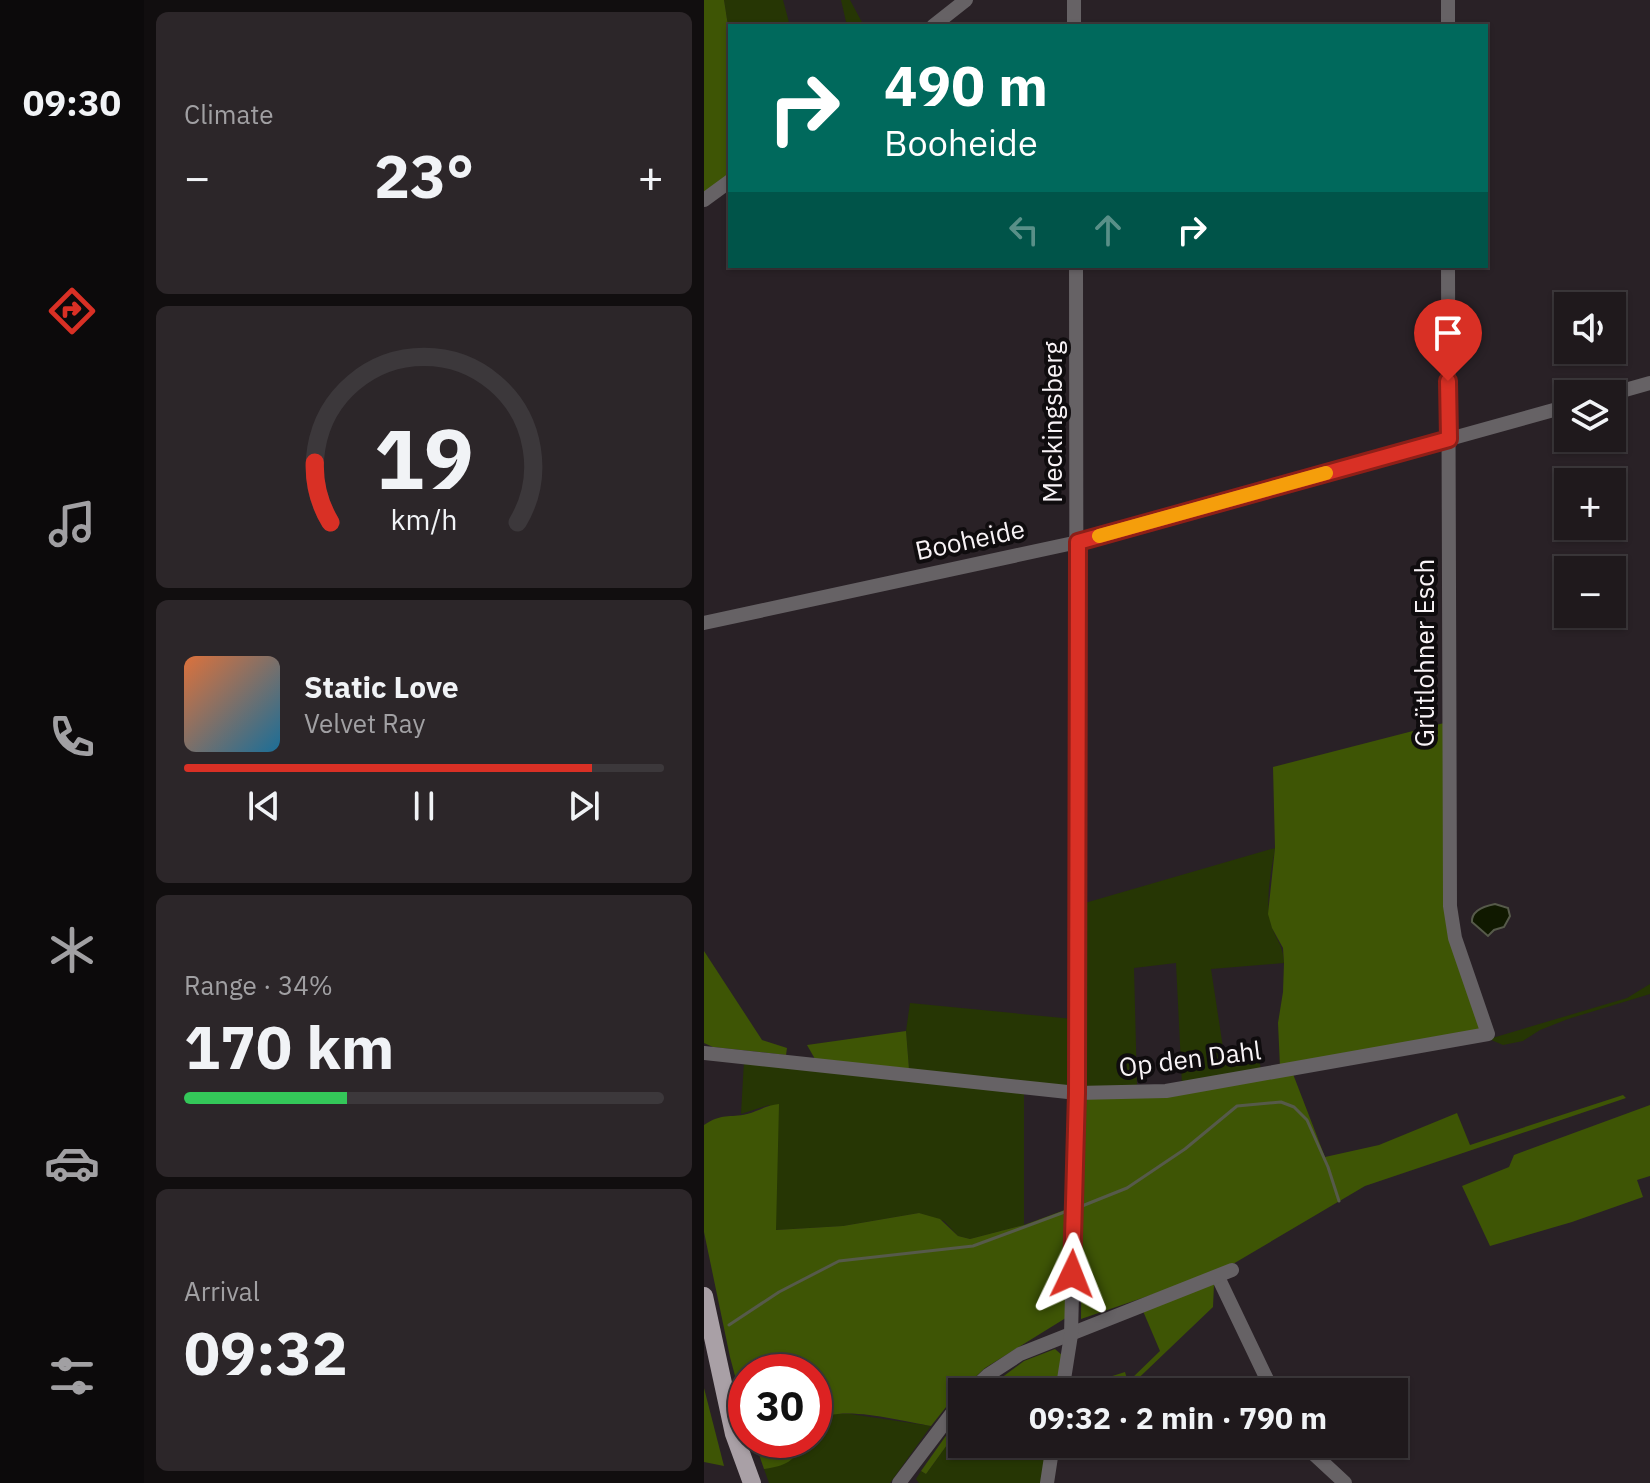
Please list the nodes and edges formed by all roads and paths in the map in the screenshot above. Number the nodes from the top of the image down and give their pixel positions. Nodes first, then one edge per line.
1 (966, 0) edge
2 (1074, 0) edge
3 (1448, 0) edge
4 (936, 24) edge
5 (1074, 24) edge
6 (1448, 24) edge
7 (728, 182) edge
8 (704, 200) edge
9 (1076, 268) edge
10 (1448, 268) edge
11 (1650, 383) edge
12 (1626, 390) edge
13 (1554, 410) edge
14 (1449, 439) junction
15 (1078, 542) junction
16 (704, 623) edge
17 (1488, 1034) joint
18 (704, 1053) edge
19 (1077, 1093) junction
20 (1232, 1270) dead end
21 (1218, 1277) junction
22 (704, 1296) edge
23 (1071, 1335) junction
24 (986, 1378) edge
25 (1064, 1378) edge
26 (1266, 1378) edge
27 (728, 1406) edge
28 (948, 1418) edge
29 (738, 1458) edge
30 (743, 1458) edge
31 (1051, 1458) edge
32 (1318, 1458) edge
33 (742, 1483) edge
34 (752, 1483) edge
35 (899, 1483) edge
36 (1047, 1483) edge
37 (1345, 1483) edge

1 - 4 street
2 - 5 street
3 - 6 street
7 - 8 street
9 - 15 street, Meckingsberg
10 - 14 street, Grütlohner Esch
11 - 12 street
13 - 14 street, Booheide
14 - 15 street, Booheide
14 - 17 street, Grütlohner Esch
15 - 16 street, Booheide
15 - 19 street, Meckingsberg
17 - 19 street, Op den Dahl
18 - 19 street, Op den Dahl
19 - 23 street, Meckingsberg
20 - 21 street
21 - 23 street
21 - 26 street
22 - 27 main road
23 - 24 street
23 - 25 street, Meckingsberg
28 - 35 street
29 - 33 main road
30 - 34 main road
31 - 36 street
32 - 37 street

